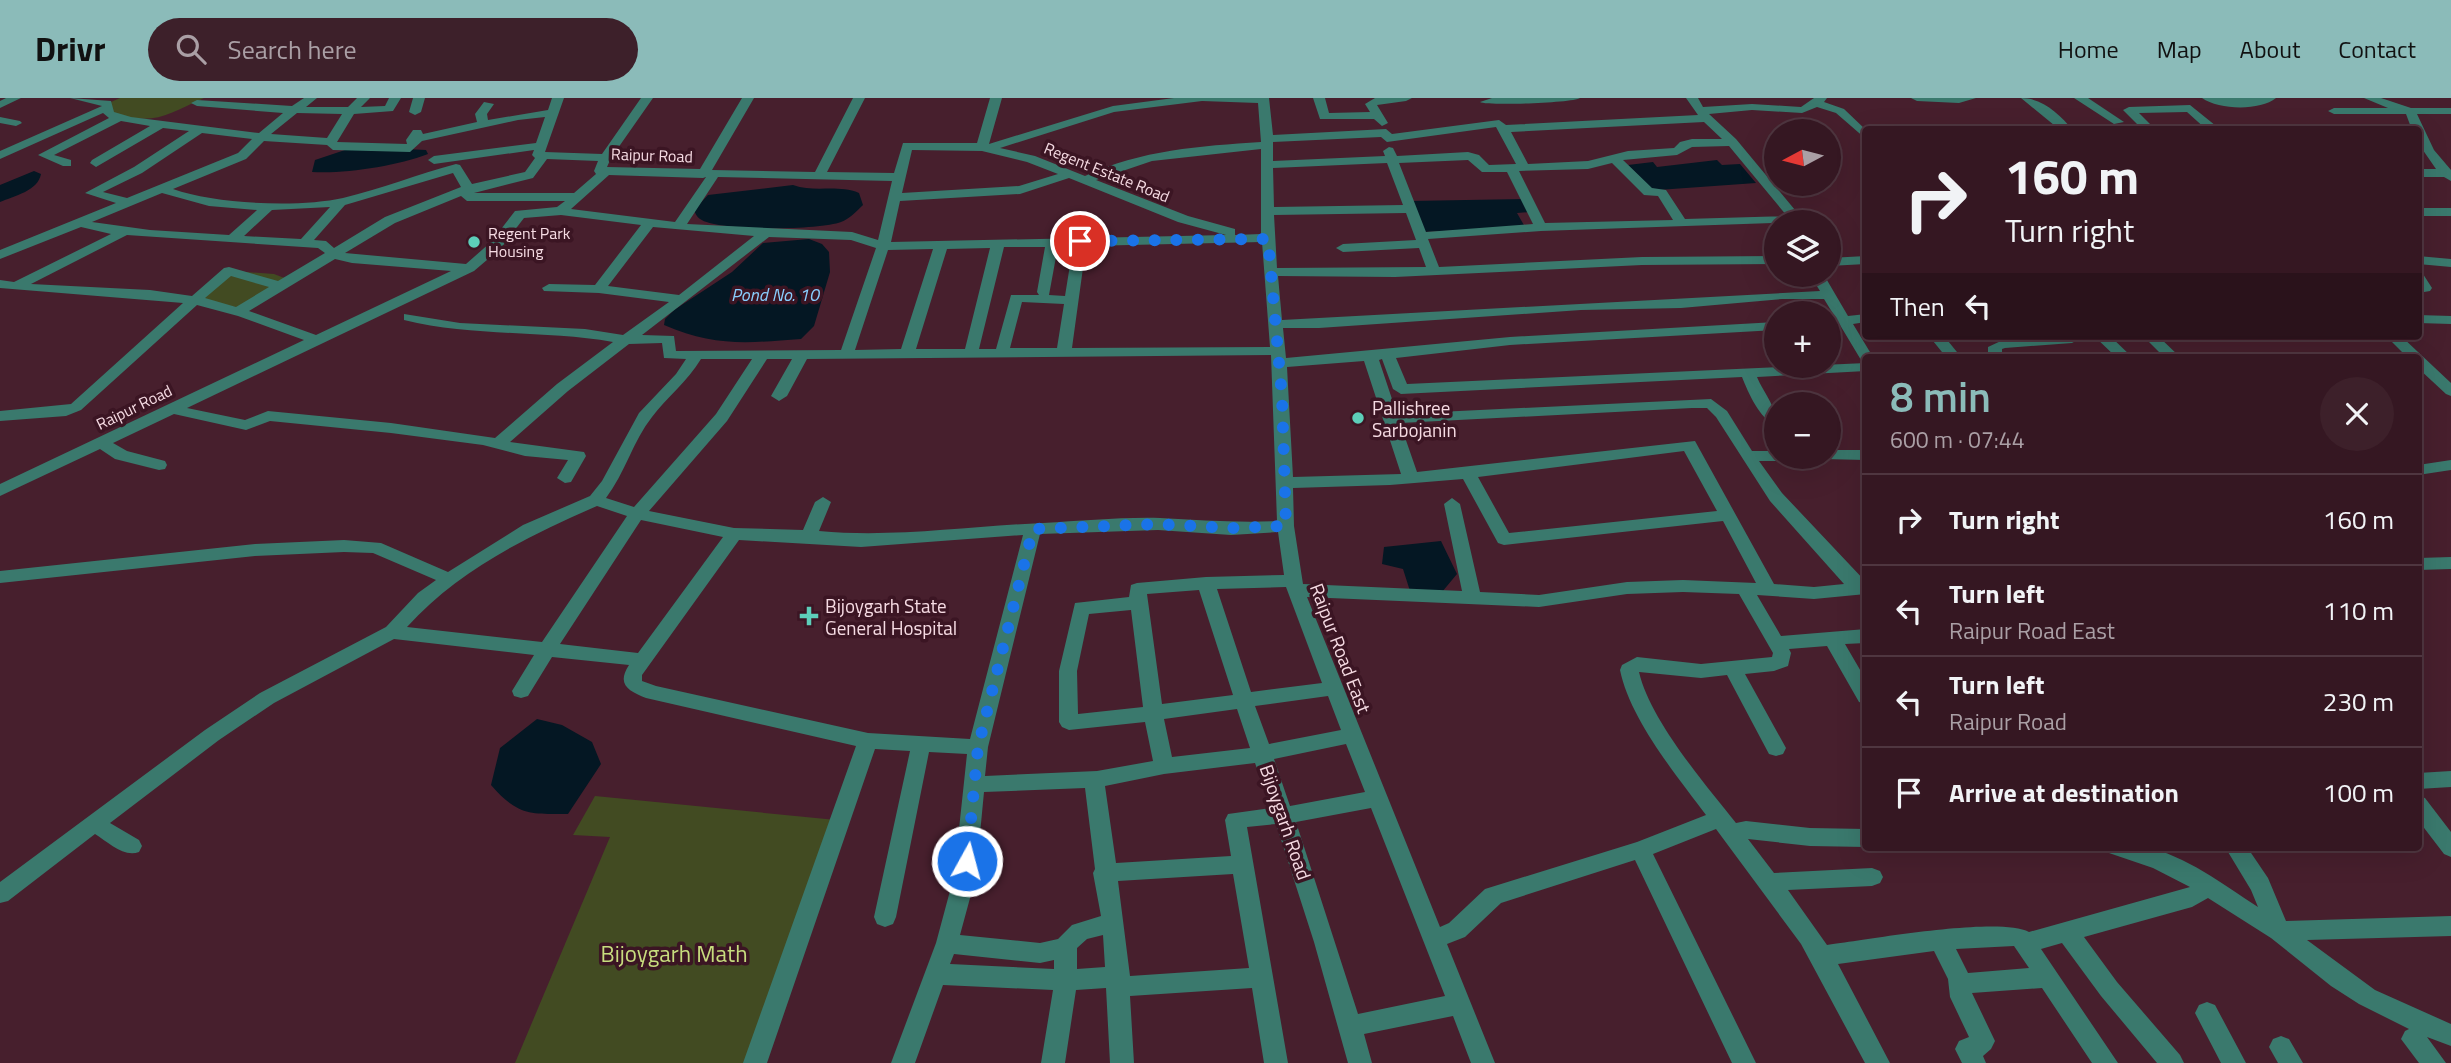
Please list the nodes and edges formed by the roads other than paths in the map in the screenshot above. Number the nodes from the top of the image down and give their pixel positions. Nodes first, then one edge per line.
1 (15, 98) edge
2 (76, 98) edge
3 (311, 98) edge
4 (364, 98) edge
5 (396, 98) edge
6 (419, 98) edge
7 (558, 98) edge
8 (647, 98) edge
9 (748, 98) edge
10 (859, 98) edge
11 (996, 98) edge
12 (1319, 98) edge
13 (1406, 98) edge
14 (1524, 98) edge
15 (1574, 98) edge
16 (1692, 98) edge
17 (1917, 98) edge
18 (1970, 98) edge
19 (2027, 98) edge
20 (2080, 98) edge
21 (2208, 98) edge
22 (2270, 98) edge
23 (2370, 98) edge
24 (1264, 99) edge
25 (1485, 100) edge
26 (1818, 100) edge
27 (110, 102) edge
28 (197, 103) dead end
29 (488, 104) dead end
30 (0, 105) edge
31 (292, 111) junction
32 (350, 111) junction
33 (2334, 111) dead end
34 (2410, 111) junction
35 (2451, 111) edge
36 (415, 112) dead end
37 (554, 113) junction
38 (1703, 114) junction
39 (1377, 115) junction
40 (120, 117) junction
41 (0, 120) edge
42 (2118, 122) dead end
43 (16, 123) dead end
44 (163, 123) junction
45 (484, 125) junction
46 (1501, 126) junction
47 (2063, 126) edge
48 (2146, 126) edge
49 (2211, 126) edge
50 (2416, 126) edge
51 (201, 128) junction
52 (1862, 132) edge
53 (1387, 135) junction
54 (262, 137) junction
55 (2422, 140) edge
56 (331, 142) junction
57 (1267, 142) junction
58 (1732, 142) junction
59 (987, 147) junction
60 (541, 151) junction
61 (0, 155) edge
62 (1614, 158) junction
63 (434, 160) dead end
64 (1392, 160) junction
65 (67, 163) dead end
66 (96, 163) dead end
67 (603, 165) junction
68 (1267, 165) junction
69 (1518, 169) junction
70 (2422, 173) edge
71 (708, 174) junction
72 (1070, 174) junction
73 (2449, 175) edge
74 (819, 176) junction
75 (899, 177) junction
76 (1086, 180) junction
77 (159, 188) junction
78 (468, 189) junction
79 (577, 197) junction
80 (896, 197) junction
81 (126, 202) junction
82 (341, 202) junction
83 (269, 206) junction
84 (1412, 209) junction
85 (1789, 210) edge
86 (561, 211) junction
87 (1267, 211) junction
88 (2422, 212) edge
89 (2451, 212) edge
90 (81, 222) junction
91 (650, 222) junction
92 (1764, 222) edge
93 (1682, 224) junction
94 (678, 227) junction
95 (1541, 228) junction
96 (126, 231) junction
97 (766, 233) junction
98 (233, 238) junction
99 (1268, 239) junction
100 (1424, 240) junction
101 (1080, 241) junction
102 (1052, 242) junction
103 (304, 243) junction
104 (942, 243) junction
105 (998, 243) junction
106 (883, 246) junction
107 (1343, 248) dead end
108 (334, 254) junction
109 (0, 255) edge
110 (1764, 260) edge
111 (1841, 260) edge
112 (1862, 261) edge
113 (2422, 261) edge
114 (2451, 263) edge
115 (469, 268) junction
116 (1271, 272) junction
117 (1434, 272) junction
118 (7, 286) edge
119 (280, 286) junction
120 (1825, 287) edge
121 (549, 288) dead end
122 (599, 289) junction
123 (1044, 292) dead end
124 (1831, 295) junction
125 (680, 299) junction
126 (198, 300) junction
127 (1072, 300) junction
128 (237, 312) junction
129 (408, 317) dead end
130 (1862, 318) edge
131 (1845, 319) junction
132 (2422, 319) edge
133 (1841, 320) edge
134 (2451, 320) edge
135 (1276, 324) junction
136 (1764, 327) edge
137 (316, 340) junction
138 (624, 340) junction
139 (1939, 340) edge
140 (2058, 340) edge
141 (2106, 340) edge
142 (2154, 340) edge
143 (2397, 340) edge
144 (908, 352) junction
145 (971, 352) junction
146 (1002, 352) junction
147 (1064, 352) junction
148 (847, 353) junction
149 (762, 354) junction
150 (802, 354) junction
151 (1387, 354) junction
152 (1864, 354) edge
153 (1951, 354) edge
154 (1995, 354) edge
155 (2122, 354) edge
156 (2170, 354) edge
157 (2413, 354) edge
158 (696, 355) junction
159 (1370, 356) junction
160 (1279, 357) junction
161 (2422, 363) edge
162 (1862, 368) edge
163 (1748, 373) junction
164 (2422, 376) edge
165 (2436, 376) junction
166 (2451, 391) edge
167 (779, 396) dead end
168 (1764, 404) edge
169 (171, 409) junction
170 (0, 416) edge
171 (1391, 419) junction
172 (102, 443) junction
173 (498, 444) junction
174 (1841, 455) edge
175 (1862, 455) edge
176 (1747, 456) junction
177 (1764, 456) edge
178 (159, 465) dead end
179 (2451, 465) edge
180 (2422, 469) edge
181 (1468, 473) junction
182 (565, 478) dead end
183 (1411, 478) junction
184 (1284, 483) junction
185 (0, 491) edge
186 (596, 500) junction
187 (823, 502) dead end
188 (1452, 504) dead end
189 (637, 514) junction
190 (1728, 515) junction
191 (1286, 526) junction
192 (1033, 529) junction
193 (734, 534) junction
194 (809, 536) junction
195 (2451, 563) edge
196 (2422, 564) edge
197 (0, 577) edge
198 (449, 579) junction
199 (1206, 583) junction
200 (1294, 585) junction
201 (1744, 588) junction
202 (1862, 589) edge
203 (1769, 590) junction
204 (1472, 597) junction
205 (1138, 603) junction
206 (392, 632) junction
207 (1862, 636) edge
208 (1832, 638) junction
209 (1777, 643) junction
210 (547, 650) junction
211 (643, 660) junction
212 (1733, 669) junction
213 (1335, 688) junction
214 (521, 691) dead end
215 (1862, 691) edge
216 (1244, 699) junction
217 (1153, 712) junction
218 (1352, 736) junction
219 (868, 741) junction
220 (921, 744) junction
221 (978, 747) junction
222 (1776, 748) dead end
223 (1262, 754) junction
224 (1164, 766) junction
225 (1094, 778) junction
226 (2451, 779) edge
227 (2422, 781) edge
228 (976, 784) junction
229 (1378, 798) junction
230 (2422, 809) edge
231 (1286, 815) junction
232 (95, 824) junction
233 (1725, 826) junction
234 (1862, 838) edge
235 (132, 846) dead end
236 (2451, 848) edge
237 (1640, 850) junction
238 (2128, 851) edge
239 (2238, 851) edge
240 (1241, 864) junction
241 (1104, 873) junction
242 (1872, 877) dead end
243 (1770, 882) junction
244 (2206, 887) junction
245 (0, 894) edge
246 (885, 917) dead end
247 (1113, 925) junction
248 (2451, 926) edge
249 (2279, 930) junction
250 (2067, 932) junction
251 (1433, 940) junction
252 (1940, 940) junction
253 (947, 943) junction
254 (2025, 943) junction
255 (1065, 948) junction
256 (1821, 956) junction
257 (936, 974) junction
258 (1117, 976) junction
259 (1260, 977) junction
260 (2047, 977) junction
261 (1066, 981) junction
262 (1960, 984) junction
263 (1459, 1004) junction
264 (2207, 1013) dead end
265 (1351, 1026) junction
266 (2451, 1035) edge
267 (2413, 1039) dead end
268 (755, 1063) edge
269 (902, 1063) edge
270 (1053, 1063) edge
271 (1122, 1063) edge
272 (1276, 1063) edge
273 (1360, 1063) edge
274 (1483, 1063) edge
275 (1744, 1063) edge
276 (1878, 1063) edge
277 (1974, 1063) edge
278 (2106, 1063) edge
279 (2172, 1063) edge
280 (2234, 1063) edge
281 (2434, 1063) edge

1 - 30 street
2 - 27 street
3 - 31 street
4 - 32 street
5 - 32 street
6 - 36 street
7 - 37 street
8 - 67 street
9 - 71 street
10 - 74 street
11 - 59 street
12 - 39 street
13 - 39 street
14 - 15 street
14 - 25 street
16 - 38 street
17 - 18 street
19 - 47 street
20 - 42 street
21 - 22 street
23 - 34 street
24 - 57 street, Raipur Road East
24 - 59 street
25 - 46 street
26 - 38 street
26 - 52 street
27 - 40 street
27 - 61 street
28 - 31 street
29 - 45 street
31 - 32 street
31 - 54 street
32 - 56 street
33 - 34 street
34 - 35 street
34 - 50 street
37 - 45 street
37 - 60 street
38 - 46 street
38 - 58 street
39 - 53 street
40 - 44 street
40 - 65 street
41 - 43 street
44 - 51 street
44 - 66 street
45 - 56 street
46 - 53 street
46 - 69 street
48 - 49 street
51 - 54 street
51 - 81 street
53 - 57 street
53 - 64 street
54 - 56 street
54 - 77 street
55 - 73 street
57 - 68 street, Raipur Road East
57 - 76 street
58 - 62 street
58 - 85 street
59 - 72 street, Regent Estate Road
59 - 75 street
60 - 63 street
60 - 67 street
60 - 78 street
62 - 69 street
62 - 93 street
64 - 68 street
64 - 69 street
64 - 84 street
67 - 71 street, Raipur Road
67 - 79 street, Raipur Road
68 - 87 street, Raipur Road East
69 - 95 street
70 - 73 street
71 - 74 street, Raipur Road
71 - 94 street
72 - 76 street, Regent Estate Road
72 - 80 street
74 - 75 street, Raipur Road
75 - 80 street
76 - 99 street, Regent Estate Road
77 - 81 street
77 - 83 street
78 - 79 street
78 - 82 street
78 - 108 street
79 - 86 street, Raipur Road
80 - 106 street
81 - 90 street
82 - 83 street
82 - 103 street
83 - 98 street
84 - 87 street
84 - 100 street
86 - 91 street
86 - 115 street, Raipur Road
87 - 99 street, Raipur Road East
88 - 89 street
90 - 96 street
90 - 109 street
91 - 94 street
91 - 122 street
92 - 93 street
93 - 95 street
94 - 97 street
95 - 100 street
96 - 98 street
96 - 118 street
97 - 106 street
97 - 125 street
98 - 103 street
99 - 101 street
99 - 116 street, Raipur Road East
100 - 107 street
100 - 117 street
101 - 102 street
101 - 127 street
102 - 105 street
102 - 123 street
103 - 108 street
104 - 105 street
104 - 106 street
104 - 144 street
105 - 145 street
106 - 148 street
108 - 115 street
108 - 119 street
110 - 117 street
111 - 112 street
113 - 114 street
115 - 137 street, Raipur Road
116 - 117 street
116 - 135 street, Raipur Road East
118 - 126 street
119 - 126 street
119 - 128 street
120 - 124 street
121 - 122 street
122 - 125 street
124 - 131 street
124 - 135 street
125 - 138 street
126 - 128 street
126 - 170 street
127 - 146 street
127 - 147 street
128 - 137 street
129 - 138 street
130 - 131 street
131 - 133 street
131 - 152 street
132 - 134 street
135 - 160 street, Raipur Road East
136 - 151 street
137 - 169 street, Raipur Road
138 - 158 street
138 - 173 street
139 - 153 street
140 - 154 street
141 - 155 street
142 - 156 street
143 - 157 street
144 - 145 street
144 - 148 street
145 - 146 street
146 - 147 street
147 - 160 street
148 - 150 street
149 - 150 street
149 - 158 street
149 - 189 street
150 - 167 street
151 - 159 street
151 - 163 street
158 - 186 street
159 - 160 street
159 - 171 street
160 - 184 street, Raipur Road East
161 - 165 street
162 - 163 street
163 - 168 street
164 - 165 street
165 - 166 street
169 - 172 street, Raipur Road
169 - 173 street
171 - 176 street
171 - 183 street
172 - 178 street
172 - 185 street, Raipur Road
173 - 182 street
174 - 175 street
176 - 177 street
176 - 202 street
179 - 180 street
181 - 183 street
181 - 190 street
181 - 190 street
183 - 184 street
184 - 191 street, Raipur Road East
186 - 189 street
186 - 198 street
187 - 194 street
188 - 204 street
189 - 193 street
189 - 210 street
190 - 203 street
191 - 192 street
191 - 200 street, Raipur Road East
192 - 194 street
192 - 221 street
193 - 194 street
193 - 211 street
195 - 196 street
197 - 198 street
198 - 206 street
199 - 200 street
199 - 205 street
199 - 216 street, Bijoygarh Road
200 - 204 street
200 - 213 street, Raipur Road East
201 - 203 street
201 - 204 street
201 - 209 street
202 - 203 street
205 - 217 street
205 - 217 street
206 - 210 street
206 - 232 street
207 - 208 street
208 - 209 street
208 - 215 street
209 - 212 street
210 - 211 street
210 - 214 street
211 - 219 street
212 - 222 street
212 - 233 street
213 - 216 street
213 - 218 street, Raipur Road East
216 - 217 street
216 - 223 street, Bijoygarh Road
217 - 224 street
218 - 223 street
218 - 229 street, Raipur Road East
219 - 220 street
219 - 268 street
220 - 221 street
220 - 246 street
221 - 228 street
223 - 224 street
223 - 231 street, Bijoygarh Road
224 - 225 street
225 - 228 street
225 - 241 street
226 - 227 street
228 - 253 street
229 - 231 street
229 - 251 street, Raipur Road East
230 - 236 street
231 - 240 street
231 - 265 street, Bijoygarh Road
232 - 235 street
232 - 245 street
233 - 234 street
233 - 237 street
233 - 243 street
237 - 251 street
237 - 275 street
238 - 244 street
239 - 249 street
240 - 241 street
240 - 259 street
241 - 247 street
242 - 243 street
243 - 256 street
244 - 249 street
244 - 250 street
247 - 255 street
247 - 258 street
248 - 249 street
249 - 266 street
250 - 254 street
250 - 279 street
251 - 263 street, Raipur Road East
252 - 254 street
252 - 256 street
252 - 262 street
253 - 255 street
253 - 257 street
254 - 260 street
255 - 261 street
256 - 276 street
257 - 261 street
257 - 269 street
258 - 259 street
258 - 261 street
258 - 271 street
259 - 272 street
260 - 262 street
260 - 278 street
261 - 270 street
262 - 277 street
263 - 265 street
263 - 274 street, Raipur Road East
264 - 280 street
265 - 273 street, Bijoygarh Road
267 - 281 street

